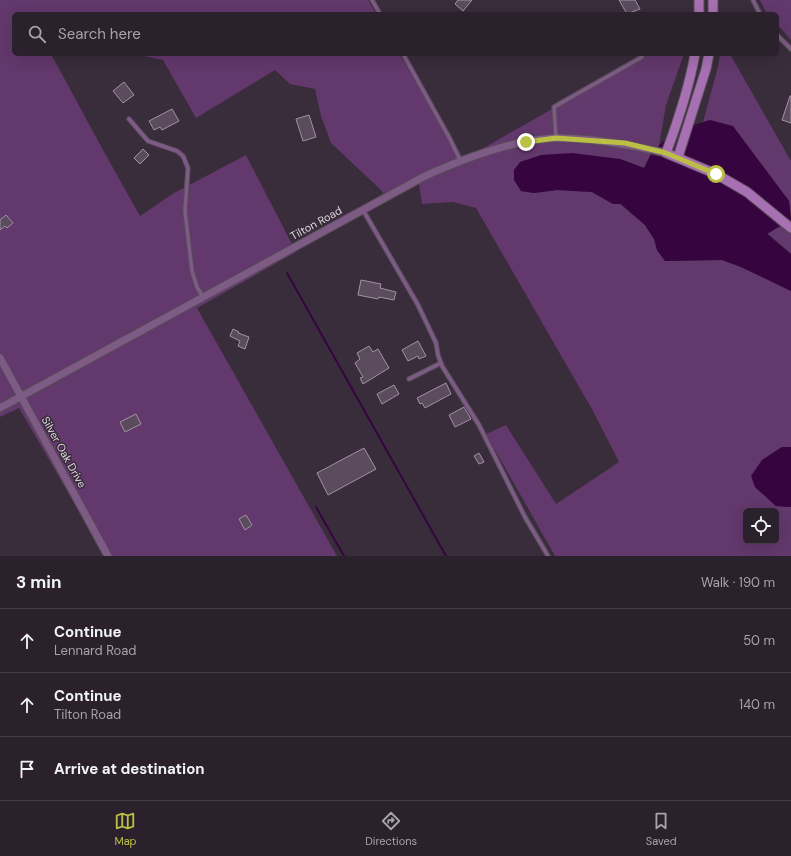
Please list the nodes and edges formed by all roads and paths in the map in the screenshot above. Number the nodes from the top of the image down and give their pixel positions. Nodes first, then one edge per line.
1 (372, 0) edge
2 (699, 0) edge
3 (713, 0) edge
4 (753, 0) edge
5 (379, 12) edge
6 (699, 12) edge
7 (713, 12) edge
8 (759, 12) edge
9 (779, 37) edge
10 (791, 49) edge
11 (404, 56) edge
12 (695, 56) edge
13 (709, 56) edge
14 (642, 57) dead end
15 (129, 119) dead end
16 (556, 138) junction
17 (666, 153) junction
18 (678, 157) junction
19 (460, 160) junction
20 (363, 210) junction
21 (791, 228) edge
22 (203, 297) junction
23 (0, 358) edge
24 (441, 363) junction
25 (409, 379) dead end
26 (21, 396) junction
27 (0, 408) edge
28 (108, 556) edge
29 (548, 556) edge

1 - 5 lane
2 - 6 street
3 - 7 street
4 - 8 lane
9 - 10 lane
11 - 19 lane
12 - 17 street
13 - 18 street
14 - 16 lane
15 - 22 lane
16 - 17 street, Tilton Road
16 - 19 street, Tilton Road
17 - 18 street
18 - 21 street
19 - 20 street, Tilton Road
20 - 22 street, Tilton Road
20 - 24 lane
22 - 26 street, Tilton Road
23 - 26 street, Silver Oak Drive
24 - 25 lane
24 - 29 lane
26 - 27 street, Tilton Road
26 - 28 street, Silver Oak Drive

